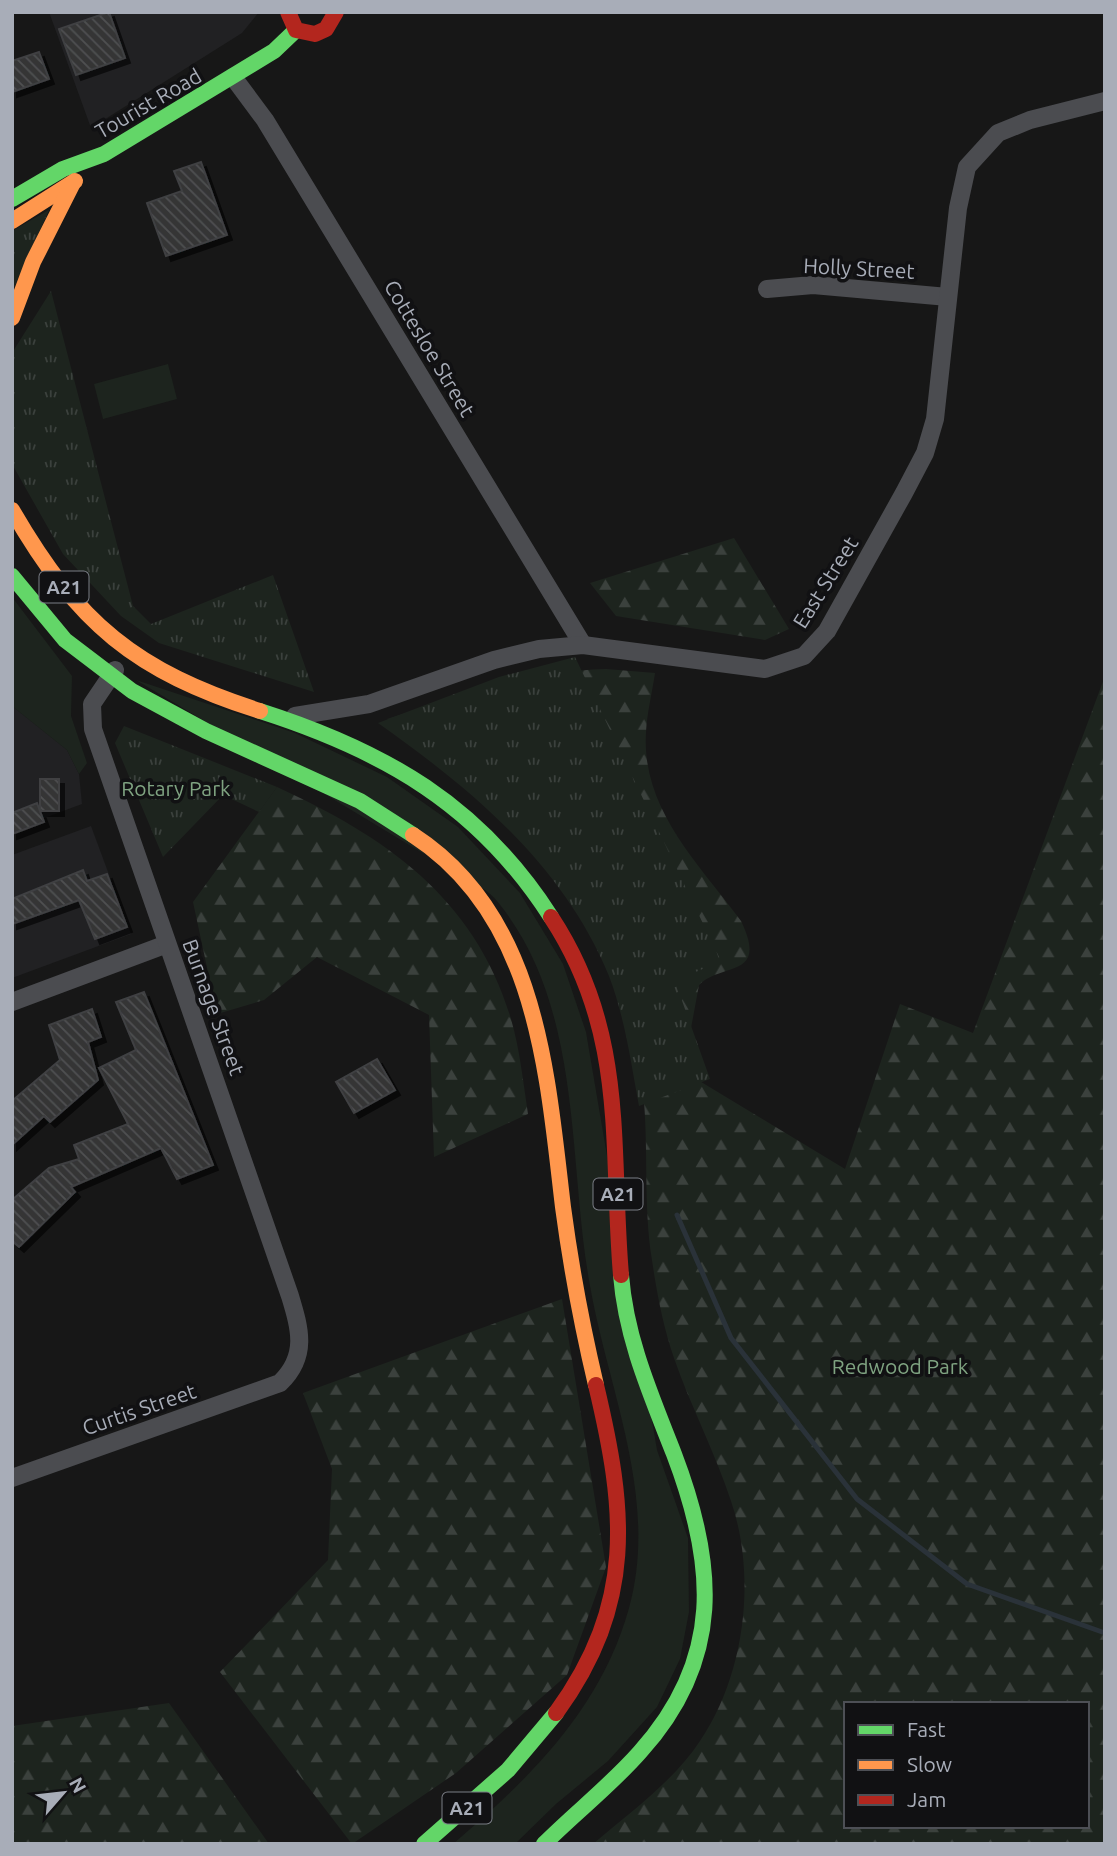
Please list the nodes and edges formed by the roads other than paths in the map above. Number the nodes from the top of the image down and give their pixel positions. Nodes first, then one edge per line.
1 (288, 12) edge
2 (336, 12) edge
3 (296, 30) junction
4 (233, 77) junction
5 (1105, 101) edge
6 (104, 154) junction
7 (73, 183) junction
8 (12, 199) edge
9 (12, 221) edge
10 (767, 289) dead end
11 (948, 297) junction
12 (12, 318) edge
13 (12, 510) edge
14 (12, 576) edge
15 (583, 645) junction
16 (130, 652) junction
17 (110, 677) junction
18 (281, 717) junction
19 (167, 944) junction
20 (12, 1002) edge
21 (280, 1383) joint
22 (12, 1478) edge
23 (424, 1844) edge
24 (544, 1844) edge

1 - 3 main road
2 - 3 main road
3 - 4 main road, Tourist Road
4 - 6 main road, Tourist Road
4 - 15 street, Cottesloe Street
5 - 11 street, East Street
6 - 7 main road
6 - 8 main road, Tourist Road
7 - 9 main road
7 - 12 main road
10 - 11 street, Holly Street
11 - 15 street, East Street
13 - 16 main road, A21
14 - 17 main road, A21
15 - 18 street, East Street
16 - 17 street, Burnage Street
16 - 18 main road, A21
17 - 19 street, Burnage Street
17 - 23 main road, A21
18 - 24 main road, A21
19 - 20 street
19 - 21 street, Burnage Street
21 - 22 street, Curtis Street

